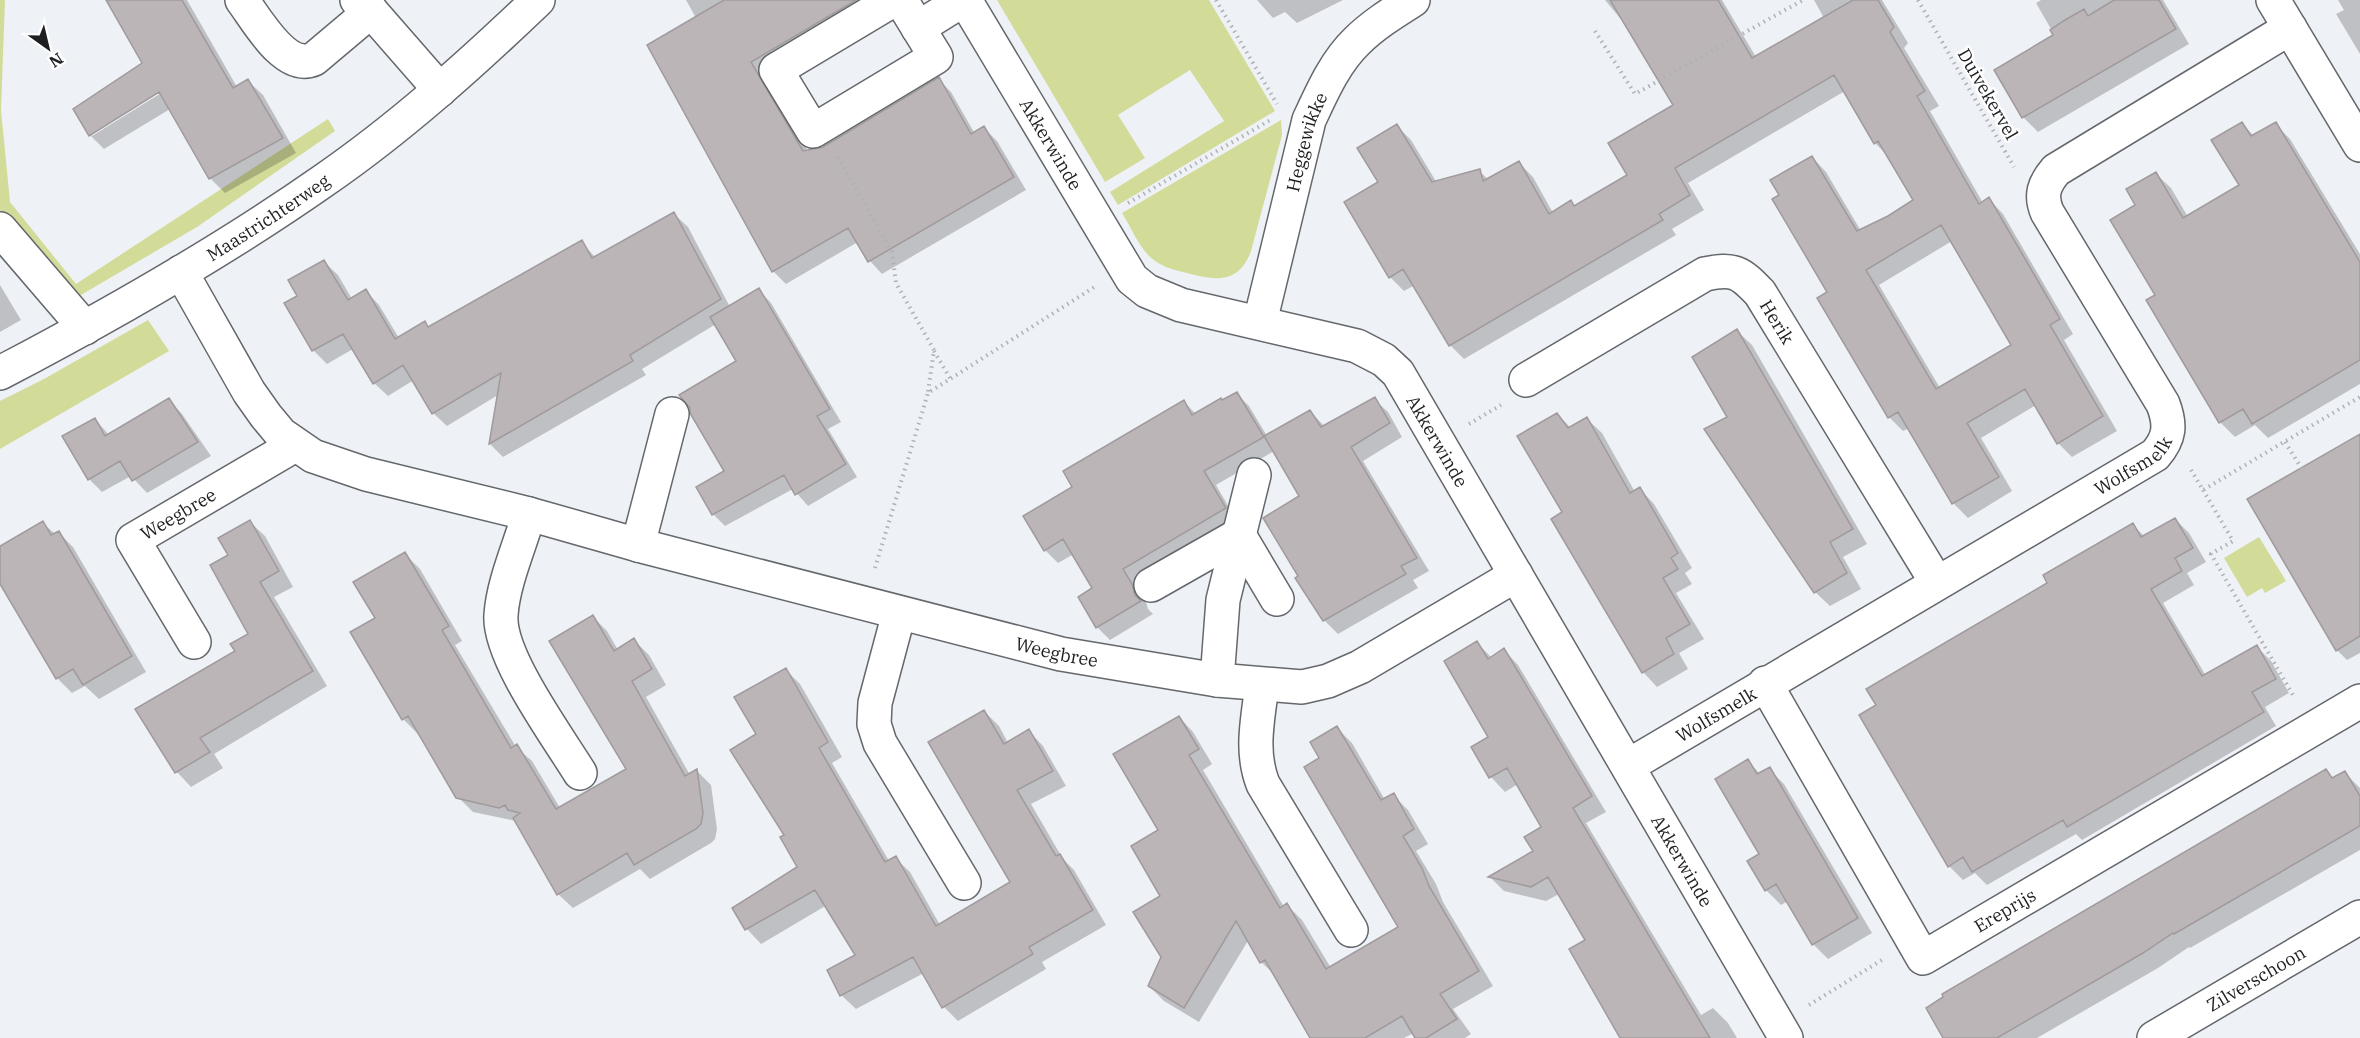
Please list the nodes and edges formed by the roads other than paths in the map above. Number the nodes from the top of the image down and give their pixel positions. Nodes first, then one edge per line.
1 (242, 0) edge
2 (538, 0) edge
3 (893, 0) edge
4 (901, 0) edge
5 (964, 0) edge
6 (1413, 0) edge
7 (2273, 0) edge
8 (364, 5) edge
9 (918, 28) junction
10 (2290, 28) junction
11 (440, 90) junction
12 (2360, 145) edge
13 (0, 229) edge
14 (182, 272) junction
15 (1260, 322) junction
16 (86, 328) junction
17 (0, 373) edge
18 (1526, 380) road end
19 (672, 414) dead end
20 (295, 445) junction
21 (1254, 475) dead end
22 (529, 514) junction
23 (1239, 535) junction
24 (638, 545) junction
25 (1197, 558) junction
26 (1516, 575) junction
27 (1937, 583) junction
28 (1151, 585) dead end
29 (1277, 599) dead end
30 (1222, 600) junction
31 (899, 613) junction
32 (194, 642) dead end
33 (1217, 680) junction
34 (1765, 684) junction
35 (1262, 685) junction
36 (2360, 701) edge
37 (1628, 766) junction
38 (580, 773) dead end
39 (964, 883) dead end
40 (2360, 917) edge
41 (1352, 930) dead end
42 (1781, 1031) edge
43 (2154, 1038) edge

1 - 8 street
2 - 11 street, Maastrichterweg
3 - 9 street
4 - 9 street
5 - 9 street, Akkerwinde
5 - 15 street, Akkerwinde
6 - 15 street, Heggewikke
7 - 10 street
8 - 11 street
10 - 12 street
10 - 27 street, Wolfsmelk
11 - 14 street, Maastrichterweg
13 - 16 street
14 - 16 street, Maastrichterweg
14 - 20 street, Weegbree
15 - 26 street, Akkerwinde
16 - 17 street, Maastrichterweg
18 - 27 street, Herik
19 - 24 street
20 - 22 street, Weegbree
20 - 32 street, Weegbree
21 - 23 street
22 - 24 street, Weegbree
22 - 38 street
23 - 25 street
23 - 29 street
23 - 30 street
24 - 31 street, Weegbree
25 - 28 street
25 - 30 street
26 - 35 street, Weegbree
26 - 37 street, Akkerwinde
27 - 34 street, Wolfsmelk
30 - 33 street
31 - 33 street, Weegbree
31 - 39 street
33 - 35 street, Weegbree
34 - 36 street, Ereprijs
34 - 37 street, Wolfsmelk
35 - 41 street
37 - 42 street, Akkerwinde
40 - 43 street, Zilverschoon

